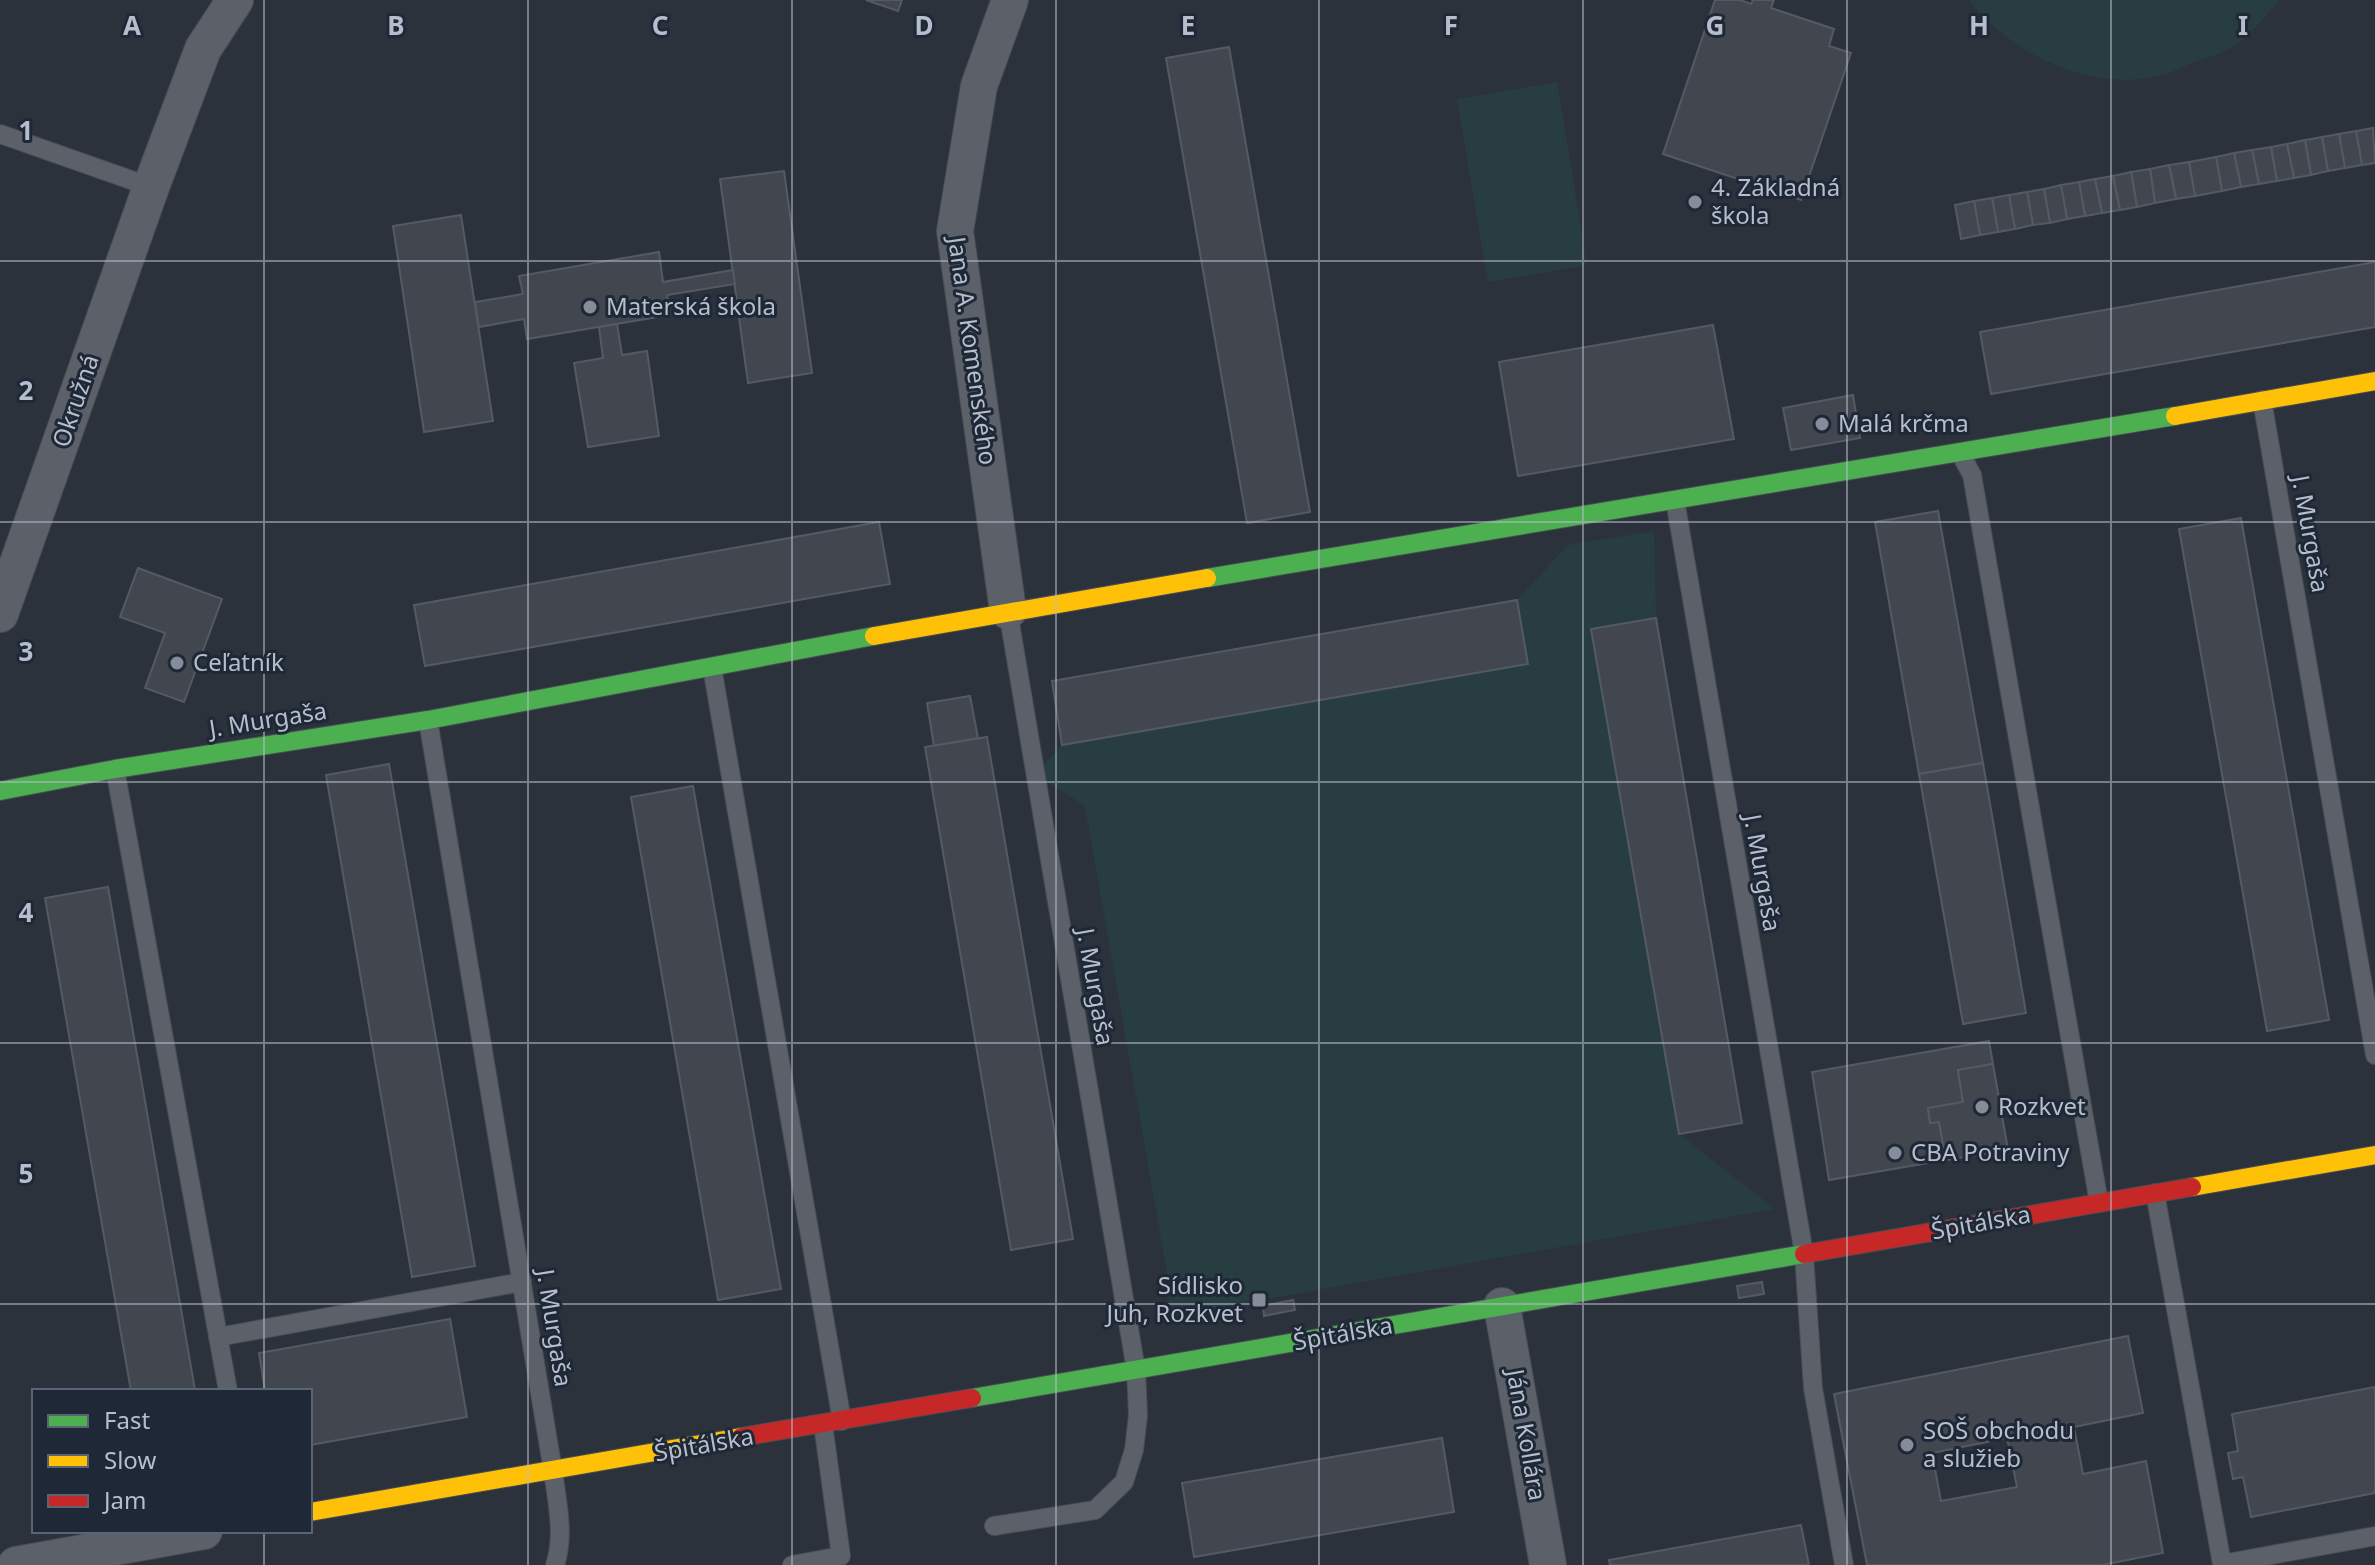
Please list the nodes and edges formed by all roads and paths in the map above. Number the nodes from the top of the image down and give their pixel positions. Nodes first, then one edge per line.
1 (207, 0) edge
2 (235, 0) edge
3 (1010, 0) edge
4 (203, 49) junction
5 (0, 134) edge
6 (151, 187) junction
7 (2375, 381) edge
8 (2262, 400) junction
9 (1960, 453) junction
10 (1675, 500) junction
11 (1008, 611) junction
12 (0, 614) edge
13 (712, 667) junction
14 (428, 720) junction
15 (115, 769) junction
16 (0, 791) edge
17 (2375, 1055) edge
18 (2375, 1155) edge
19 (2155, 1193) junction
20 (2099, 1203) junction
21 (1804, 1254) junction
22 (522, 1282) junction
23 (1502, 1306) junction
24 (218, 1337) junction
25 (1136, 1370) junction
26 (228, 1389) edge
27 (842, 1421) junction
28 (823, 1424) junction
29 (553, 1471) junction
30 (312, 1512) edge
31 (994, 1526) dead end
32 (193, 1533) edge
33 (2375, 1536) edge
34 (16, 1565) edge
35 (555, 1565) edge
36 (792, 1565) edge
37 (1548, 1565) edge
38 (1844, 1565) edge

1 - 4 street, Okružná
2 - 4 street, Okružná
3 - 11 street, Jana A. Komenského
4 - 6 street, Okružná
5 - 6 lane
6 - 12 street, Okružná
7 - 8 street, J. Murgaša
8 - 9 street, J. Murgaša
8 - 17 lane, J. Murgaša
9 - 10 street, J. Murgaša
9 - 20 lane
10 - 11 street, J. Murgaša
10 - 21 lane, J. Murgaša
11 - 13 street, J. Murgaša
11 - 25 lane, J. Murgaša
13 - 14 street, J. Murgaša
13 - 27 lane
14 - 15 street, J. Murgaša
14 - 22 lane, J. Murgaša
15 - 16 street, J. Murgaša
15 - 24 lane
18 - 19 street, Špitálska
19 - 20 street, Špitálska
19 - 33 lane
20 - 21 street, Špitálska
21 - 23 street, Špitálska
21 - 38 lane, J. Murgaša
22 - 24 lane
22 - 29 lane, J. Murgaša
23 - 25 street, Špitálska
23 - 37 street, Jána Kollára
24 - 26 lane
25 - 27 street, Špitálska
25 - 31 lane, J. Murgaša
27 - 28 street, Špitálska
28 - 29 street, Špitálska
28 - 36 lane
29 - 30 street, Špitálska
29 - 35 lane, J. Murgaša
32 - 34 street

